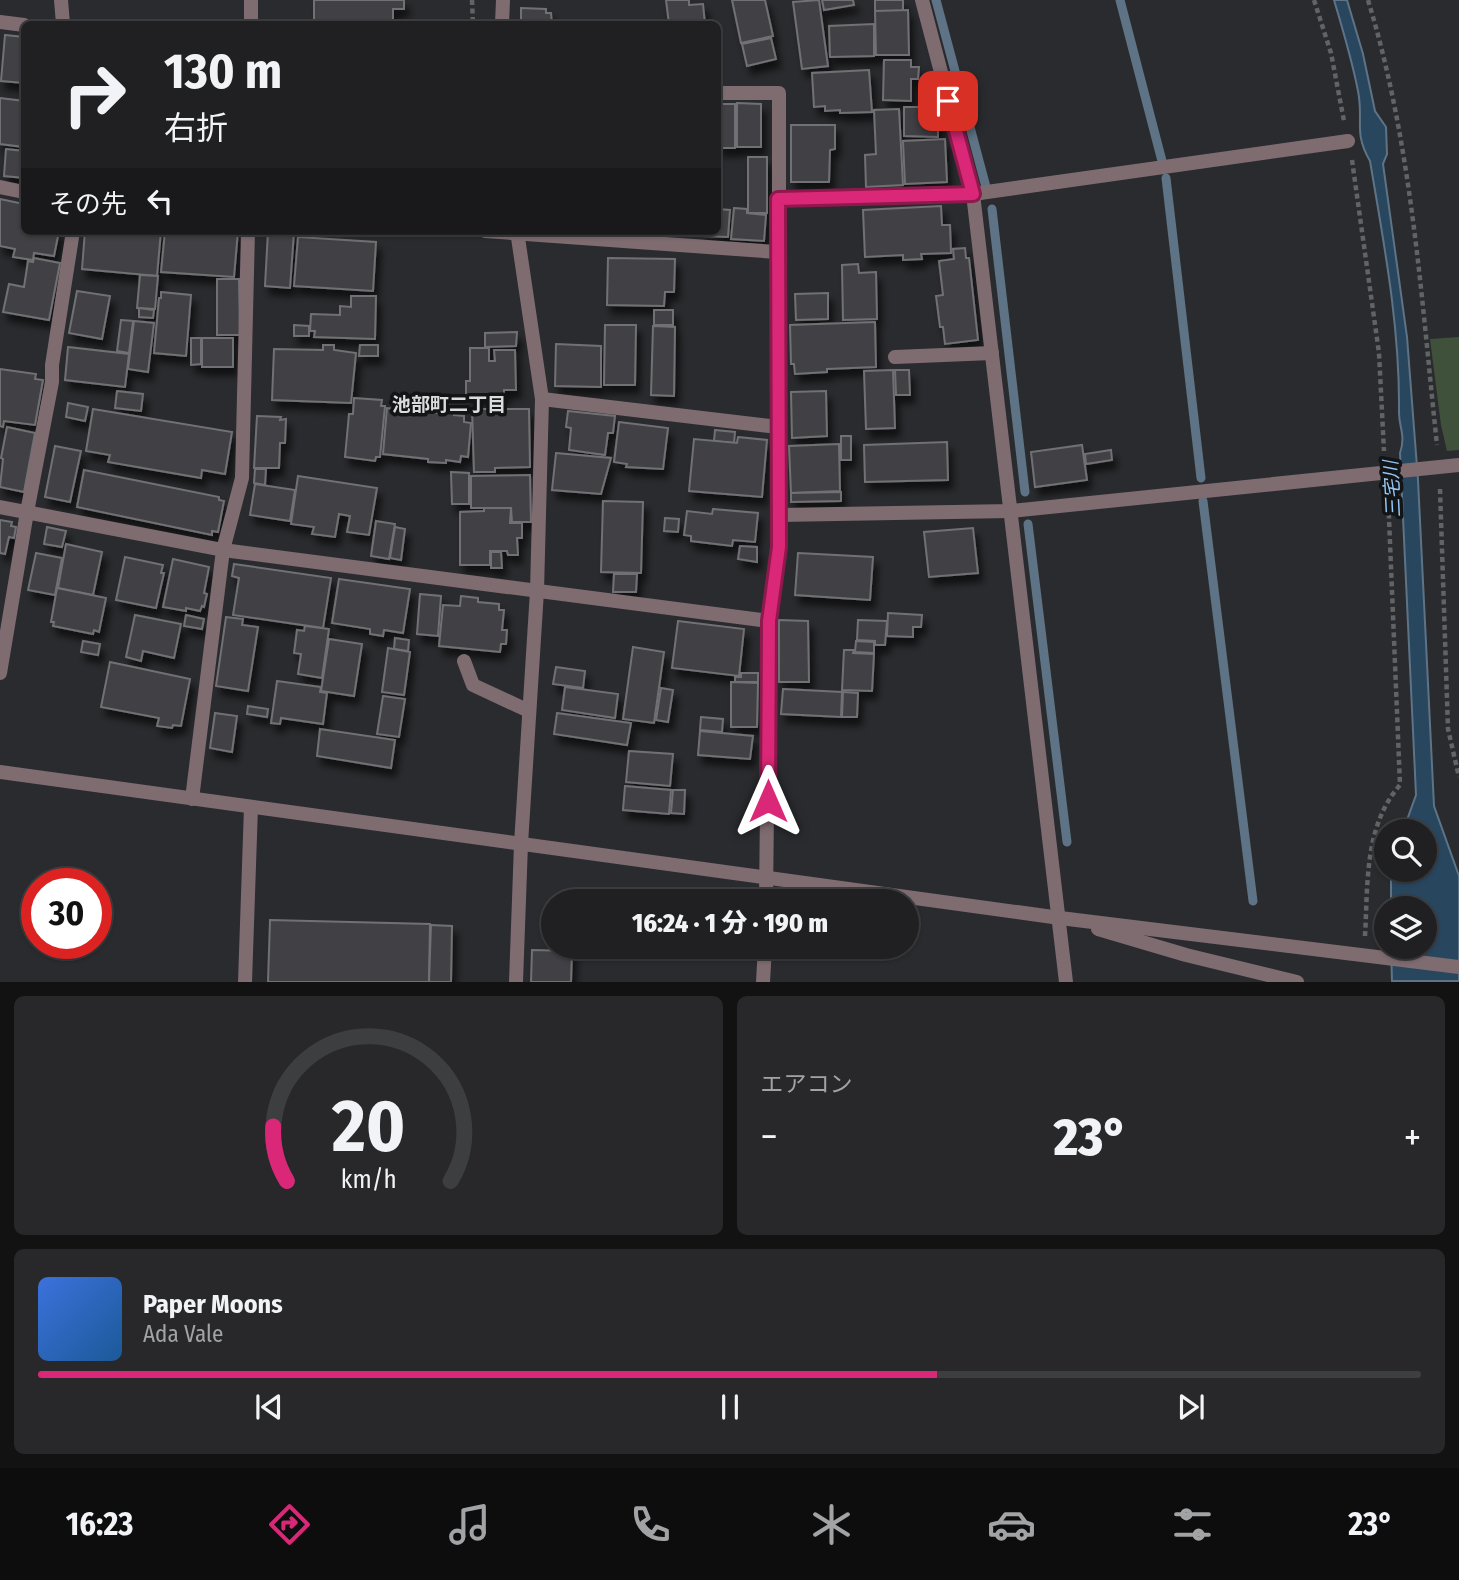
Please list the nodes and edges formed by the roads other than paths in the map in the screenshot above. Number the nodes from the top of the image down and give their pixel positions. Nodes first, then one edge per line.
1 (61, 0) edge
2 (251, 0) edge
3 (503, 0) edge
4 (922, 0) edge
5 (63, 21) edge
6 (251, 21) edge
7 (502, 21) edge
8 (0, 22) edge
9 (21, 25) edge
10 (721, 93) edge
11 (1348, 141) dead end
12 (0, 187) edge
13 (21, 190) edge
14 (973, 194) junction
15 (778, 199) junction
16 (72, 235) edge
17 (248, 235) edge
18 (517, 235) edge
19 (556, 235) edge
20 (778, 252) junction
21 (992, 353) junction
22 (895, 357) dead end
23 (542, 399) junction
24 (778, 427) junction
25 (1459, 465) edge
26 (0, 507) edge
27 (1011, 511) junction
28 (27, 512) junction
29 (779, 515) junction
30 (223, 550) junction
31 (537, 591) junction
32 (769, 621) junction
33 (464, 661) dead end
34 (0, 673) edge
35 (529, 711) junction
36 (0, 772) edge
37 (192, 799) junction
38 (251, 807) junction
39 (521, 844) junction
40 (767, 877) junction
41 (766, 889) edge
42 (1060, 918) junction
43 (764, 959) edge
44 (1459, 967) edge
45 (245, 982) edge
46 (516, 982) edge
47 (763, 982) edge
48 (1066, 982) edge
49 (1297, 982) edge

1 - 5 street
2 - 6 street
3 - 7 street
4 - 14 street
8 - 9 street
10 - 15 street
11 - 14 street
12 - 13 street
14 - 15 street
14 - 21 street
15 - 20 street
16 - 28 street
17 - 30 street
18 - 23 street
19 - 20 street
20 - 24 street
21 - 22 street
21 - 27 street
23 - 24 street
23 - 31 street
24 - 29 street
25 - 27 street
26 - 28 street
27 - 29 street
27 - 42 street
28 - 30 street
28 - 34 street
29 - 32 street
30 - 31 street
30 - 37 street
31 - 32 street
31 - 35 street
32 - 40 street
33 - 35 street
35 - 39 street
36 - 37 street
37 - 38 street
38 - 39 street
38 - 45 street
39 - 40 street
39 - 46 street
40 - 41 street
40 - 42 street
42 - 44 street
42 - 48 street
42 - 49 street
43 - 47 street

